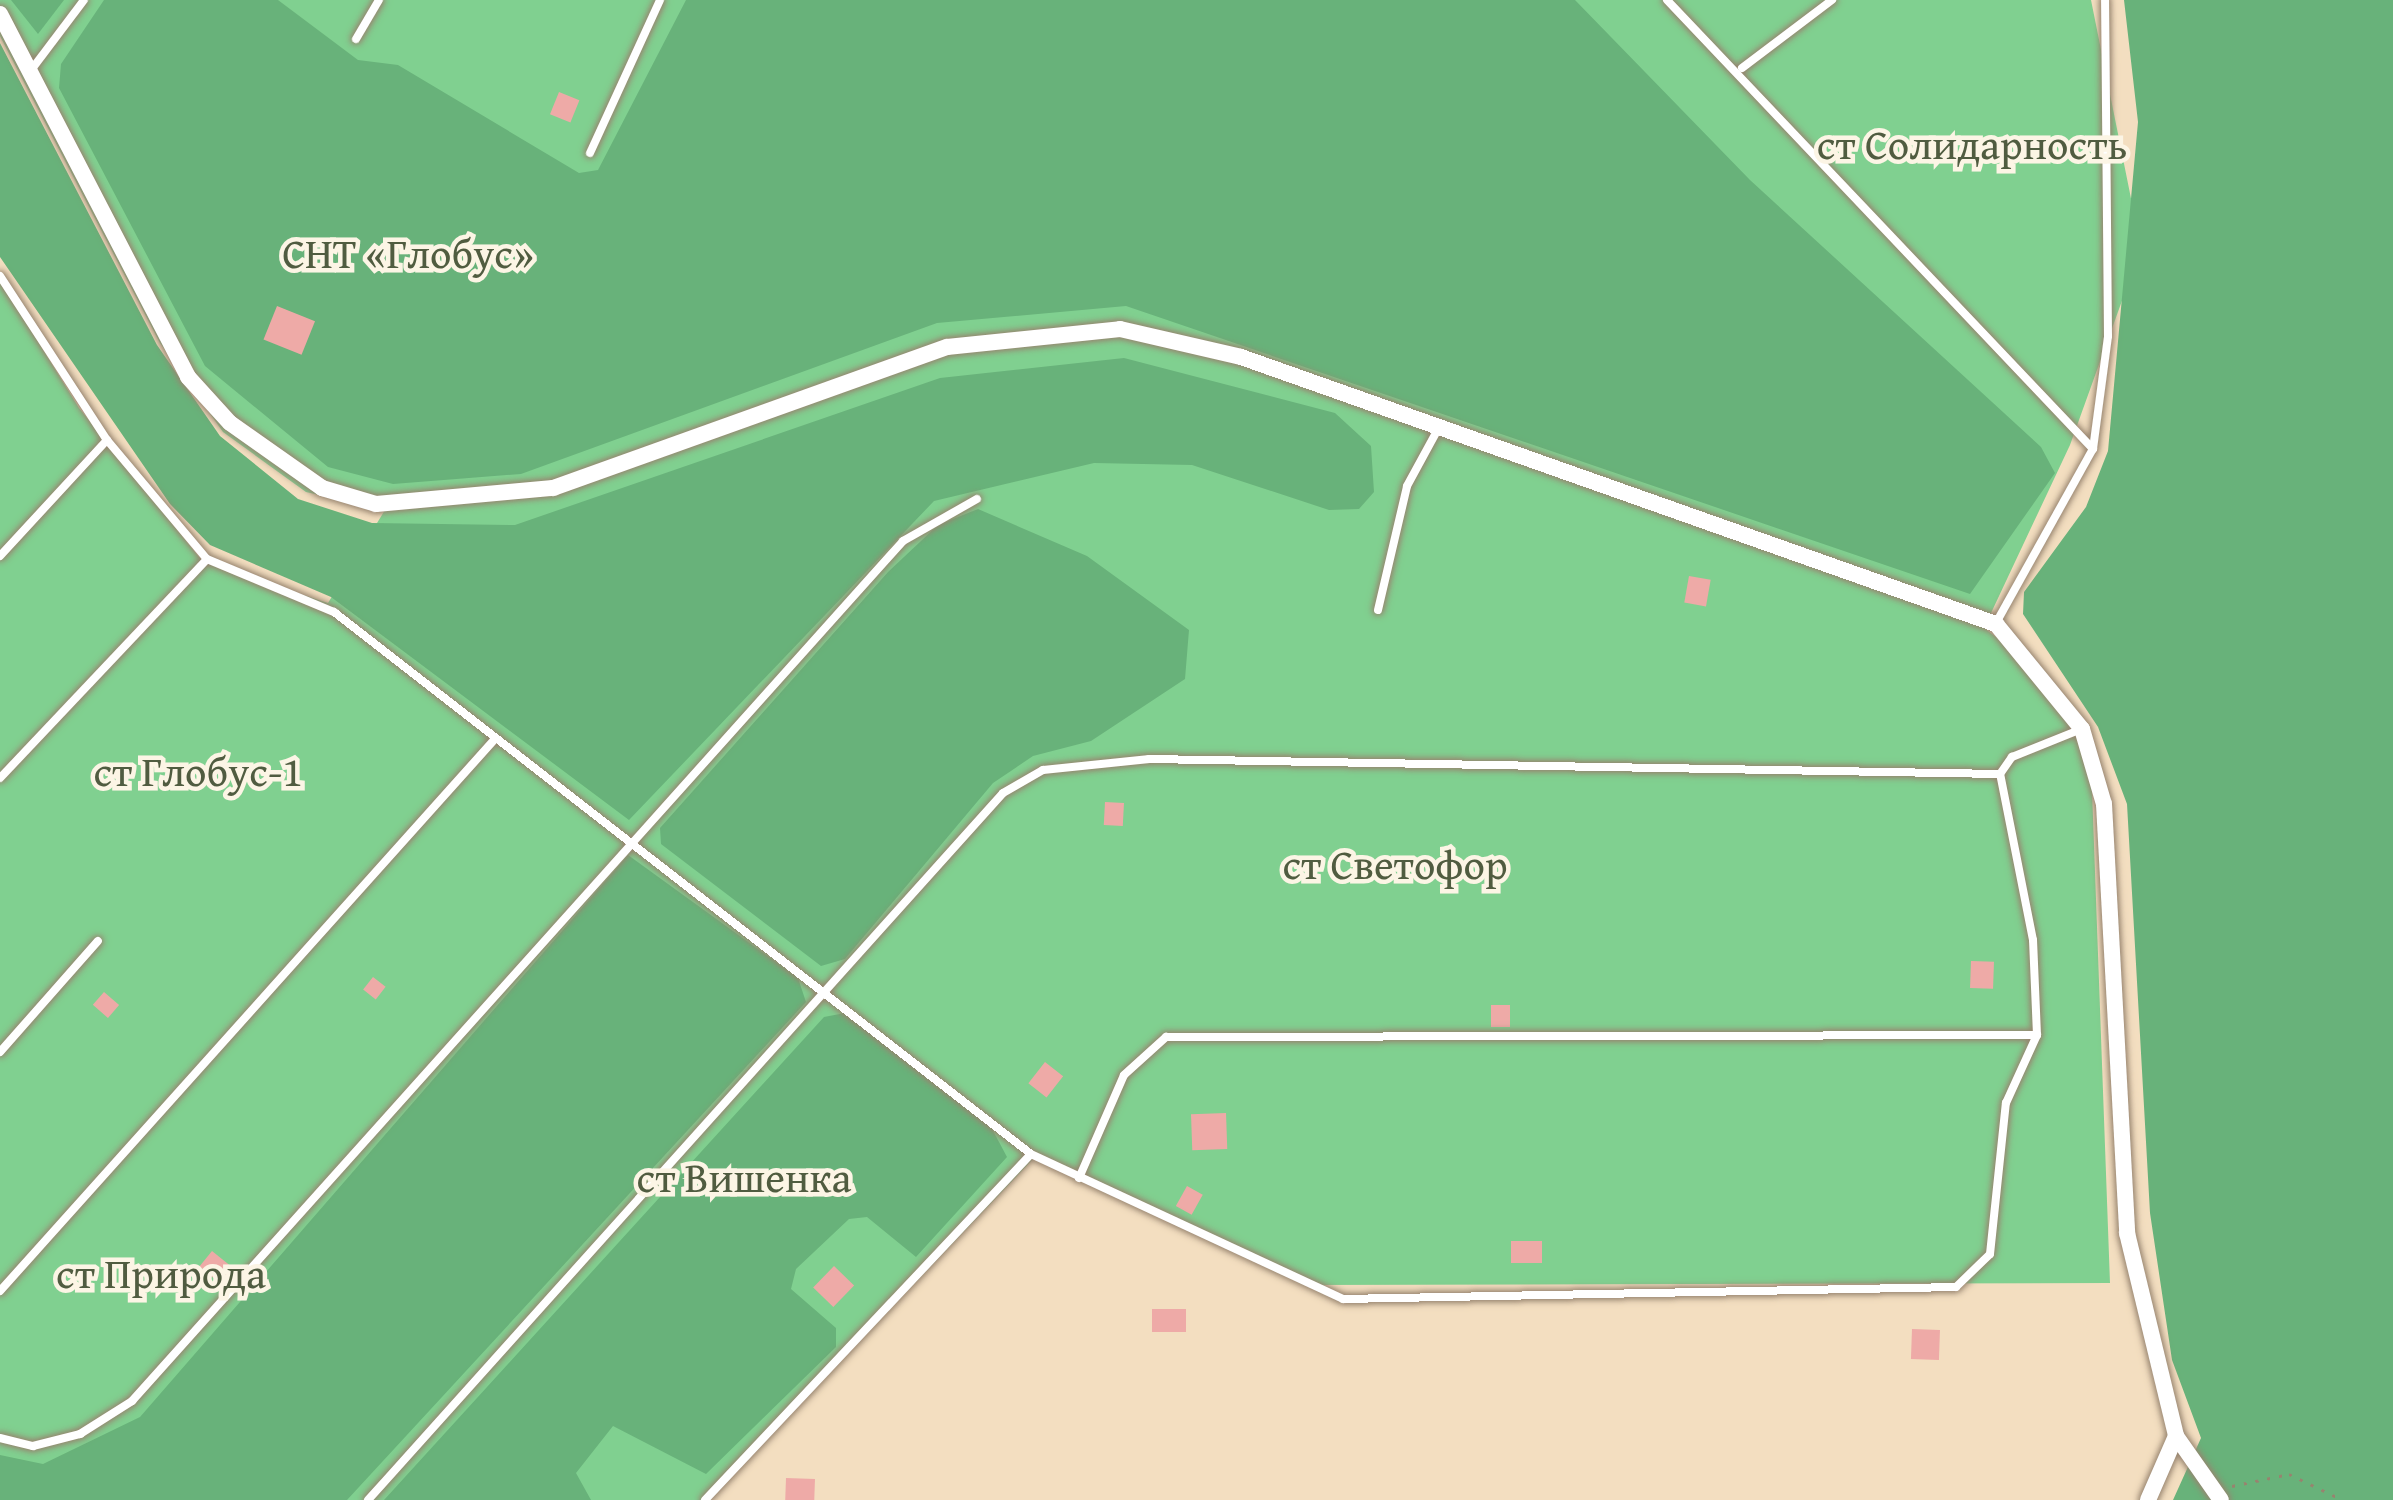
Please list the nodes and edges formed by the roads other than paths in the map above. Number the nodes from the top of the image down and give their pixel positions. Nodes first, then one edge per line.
1 (84, 0) edge
2 (379, 0) edge
3 (660, 0) edge
4 (1667, 0) edge
5 (1832, 0) edge
6 (2104, 0) edge
7 (0, 14) edge
8 (356, 39) dead end
9 (1742, 68) junction
10 (31, 70) junction
11 (590, 153) dead end
12 (1, 281) edge
13 (1437, 430) junction
14 (107, 440) junction
15 (2093, 449) junction
16 (976, 500) dead end
17 (0, 556) edge
18 (207, 559) junction
19 (1378, 610) dead end
20 (1996, 624) junction
21 (2082, 729) junction
22 (495, 739) junction
23 (2000, 774) junction
24 (0, 778) edge
25 (633, 838) junction
26 (98, 941) dead end
27 (833, 993) junction
28 (2037, 1035) junction
29 (0, 1052) edge
30 (1031, 1154) junction
31 (1079, 1178) junction
32 (0, 1291) edge
33 (2176, 1436) junction
34 (0, 1438) edge
35 (2217, 1495) edge
36 (368, 1500) edge
37 (705, 1500) edge
38 (2148, 1500) edge

1 - 10 lane
2 - 8 lane
3 - 11 lane
4 - 9 lane
5 - 9 lane
6 - 15 lane
7 - 10 street
9 - 15 lane
10 - 13 street
12 - 14 lane
13 - 19 lane
13 - 20 street
14 - 17 lane
14 - 18 lane
15 - 20 lane
16 - 25 lane
18 - 22 lane
18 - 24 lane
20 - 21 street
21 - 23 lane
21 - 33 street
22 - 25 lane
22 - 32 lane
23 - 27 lane
23 - 28 lane
25 - 27 lane
25 - 34 lane
26 - 29 lane
27 - 30 lane
27 - 36 lane
28 - 31 lane
28 - 31 lane
30 - 31 lane
30 - 37 lane
33 - 35 street
33 - 38 street

